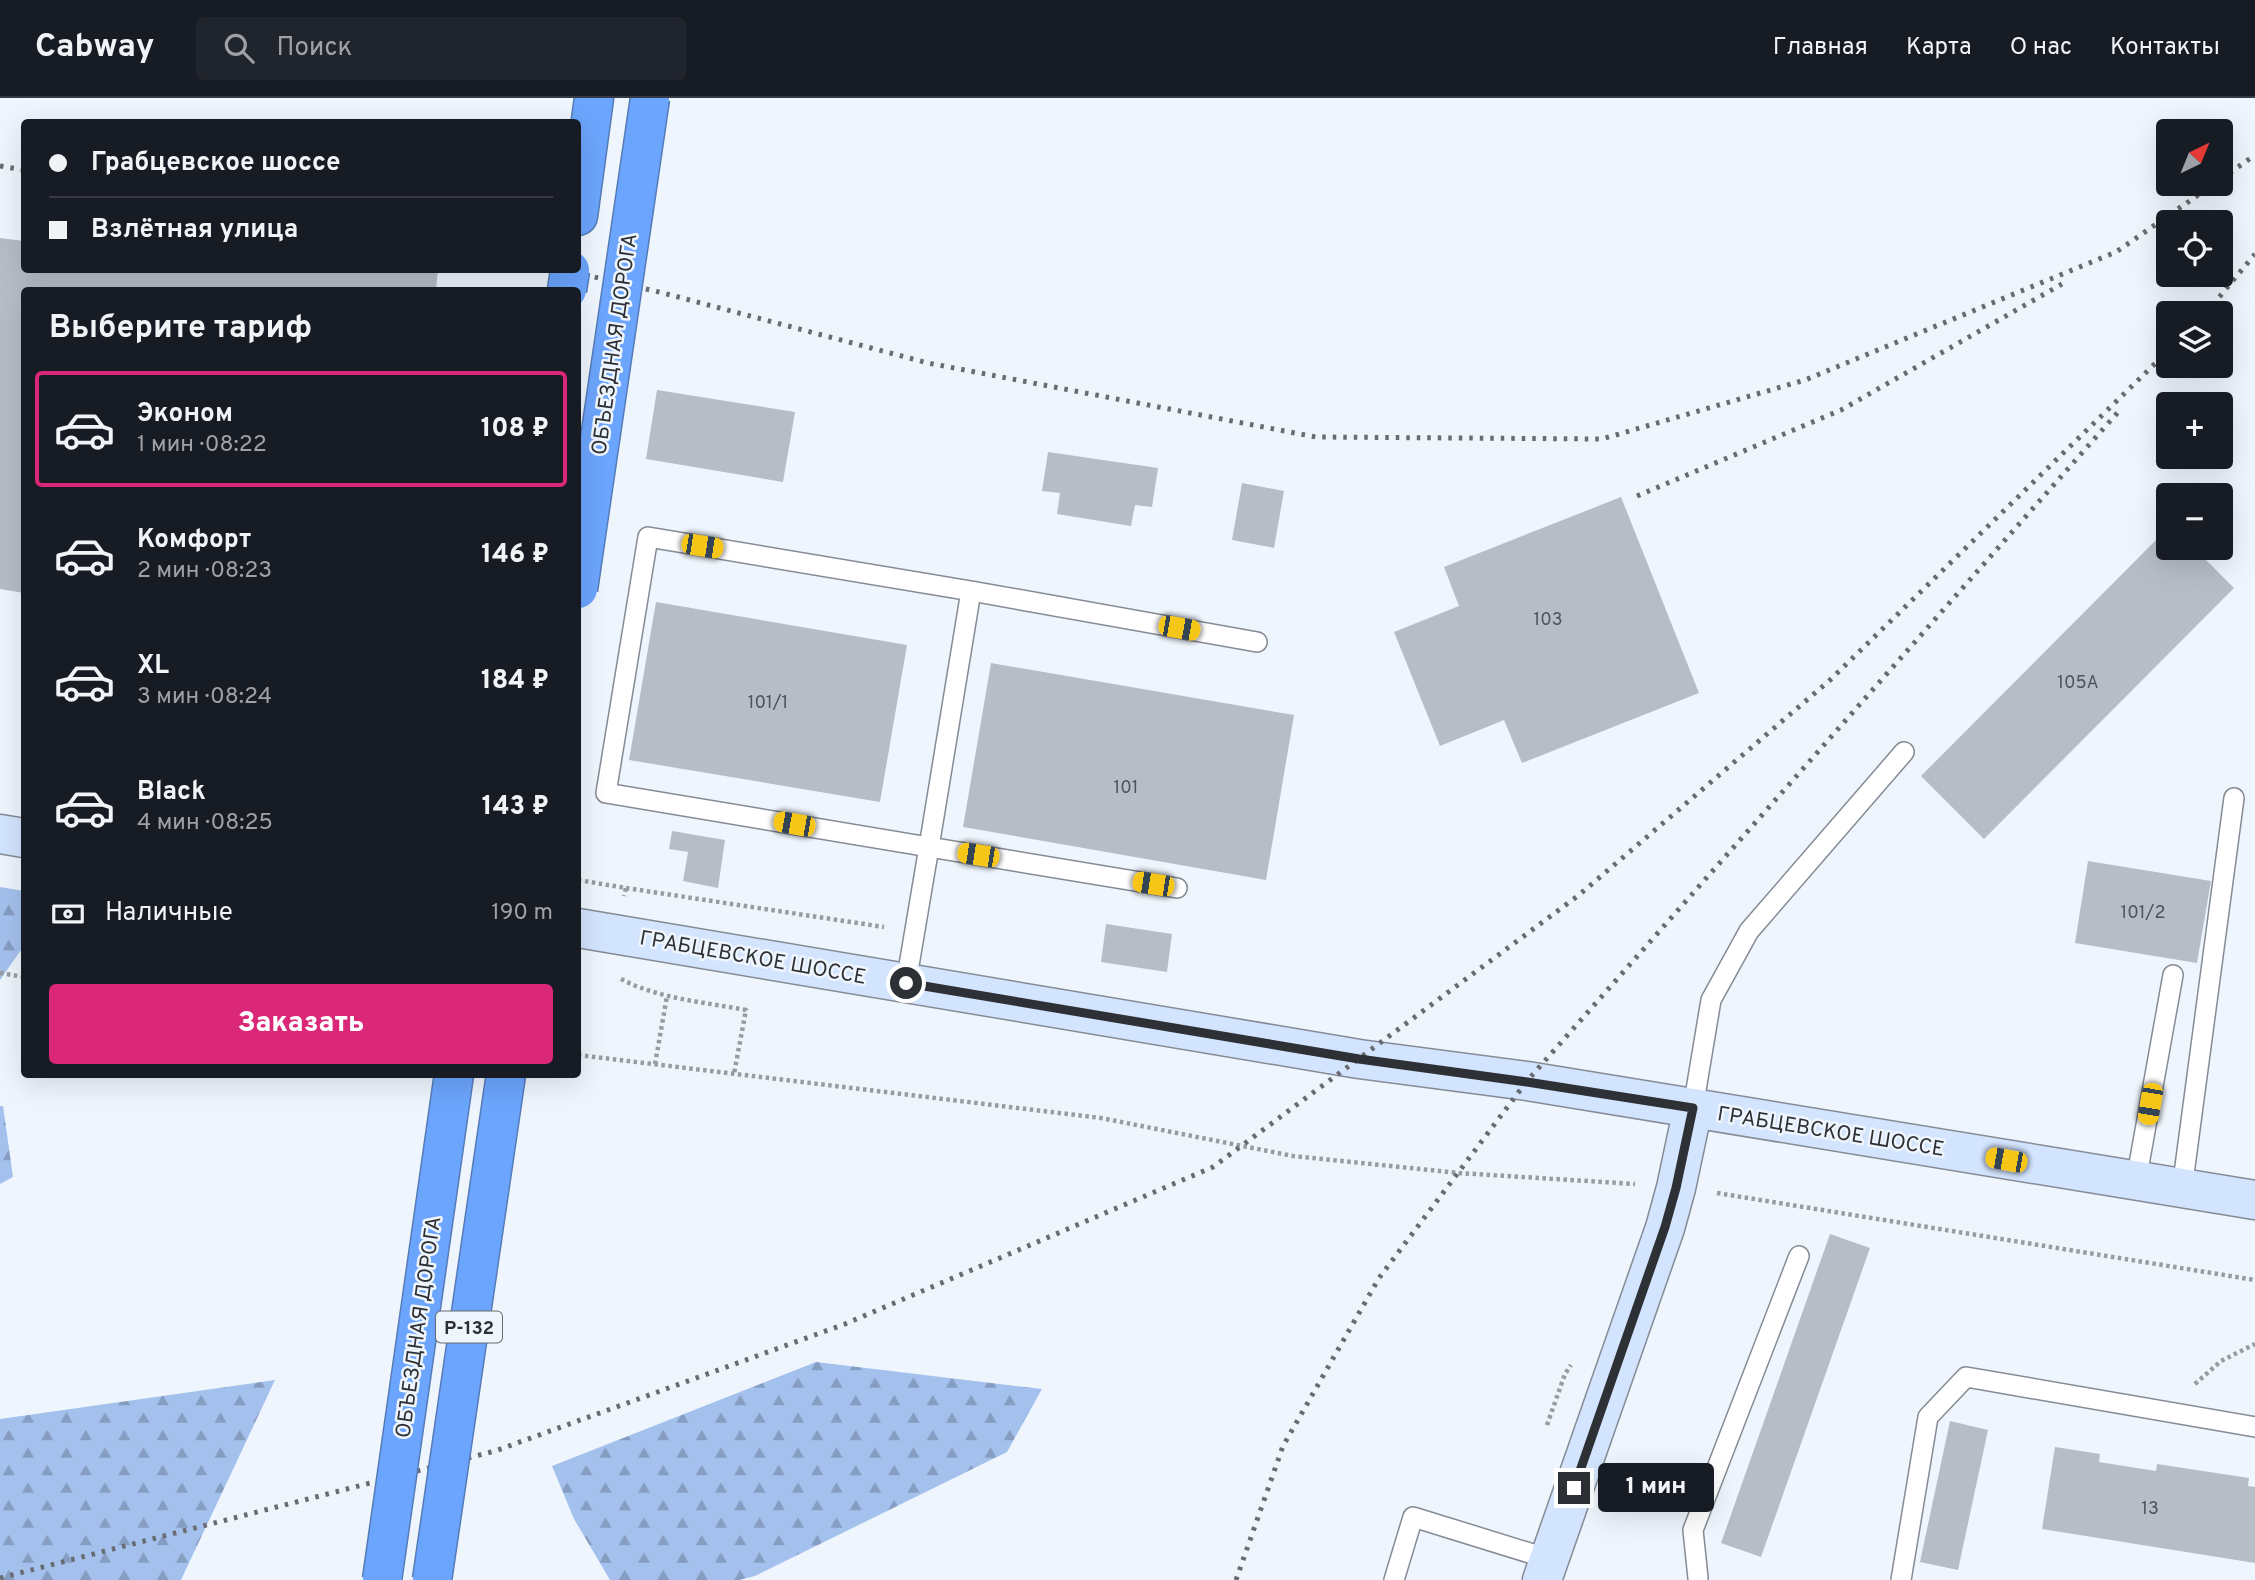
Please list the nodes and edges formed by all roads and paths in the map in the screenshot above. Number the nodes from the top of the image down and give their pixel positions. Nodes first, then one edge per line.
1 (594, 98) edge
2 (650, 98) edge
3 (581, 194) edge
4 (581, 569) edge
5 (971, 591) junction
6 (1257, 642) dead end
7 (1904, 752) dead end
8 (2234, 798) dead end
9 (0, 834) edge
10 (21, 838) edge
11 (929, 847) junction
12 (625, 888) dead end
13 (1177, 888) dead end
14 (581, 929) edge
15 (915, 932) junction
16 (0, 973) edge
17 (2173, 975) dead end
18 (21, 976) edge
19 (906, 983) junction
20 (581, 1055) edge
21 (655, 1065) junction
22 (734, 1074) junction
23 (453, 1078) edge
24 (505, 1078) edge
25 (1693, 1108) junction
26 (2136, 1181) junction
27 (1676, 1188) junction
28 (2182, 1189) junction
29 (2255, 1200) edge
30 (1799, 1256) dead end
31 (2255, 1280) edge
32 (2255, 1345) edge
33 (2164, 1411) junction
34 (2255, 1426) edge
35 (1546, 1570) edge
36 (1700, 1579) edge
37 (382, 1580) edge
38 (432, 1580) edge
39 (1394, 1580) edge
40 (1901, 1580) edge

1 - 3 highway
2 - 4 highway, ОБЪЕЗДНАЯ ДОРОГА, bridge
5 - 6 lane
5 - 11 lane
5 - 11 lane
7 - 25 lane
8 - 28 lane
9 - 10 main road
11 - 13 lane
11 - 15 lane
12 - 15 path
14 - 19 main road, ГРАБЦЕВСКОЕ ШОССЕ
15 - 19 lane
16 - 18 path
17 - 26 lane
19 - 25 main road, ГРАБЦЕВСКОЕ ШОССЕ
20 - 21 path
21 - 22 path
21 - 22 path
22 - 27 path
23 - 37 highway, ОБЪЕЗДНАЯ ДОРОГА / Р-132, bridge
24 - 38 highway, Р-132, bridge
25 - 26 main road, ГРАБЦЕВСКОЕ ШОССЕ
25 - 27 main road
26 - 28 main road, ГРАБЦЕВСКОЕ ШОССЕ
27 - 31 path
27 - 35 main road
28 - 29 main road, ГРАБЦЕВСКОЕ ШОССЕ
30 - 36 lane
32 - 33 path
33 - 34 lane
33 - 40 lane
35 - 39 lane

